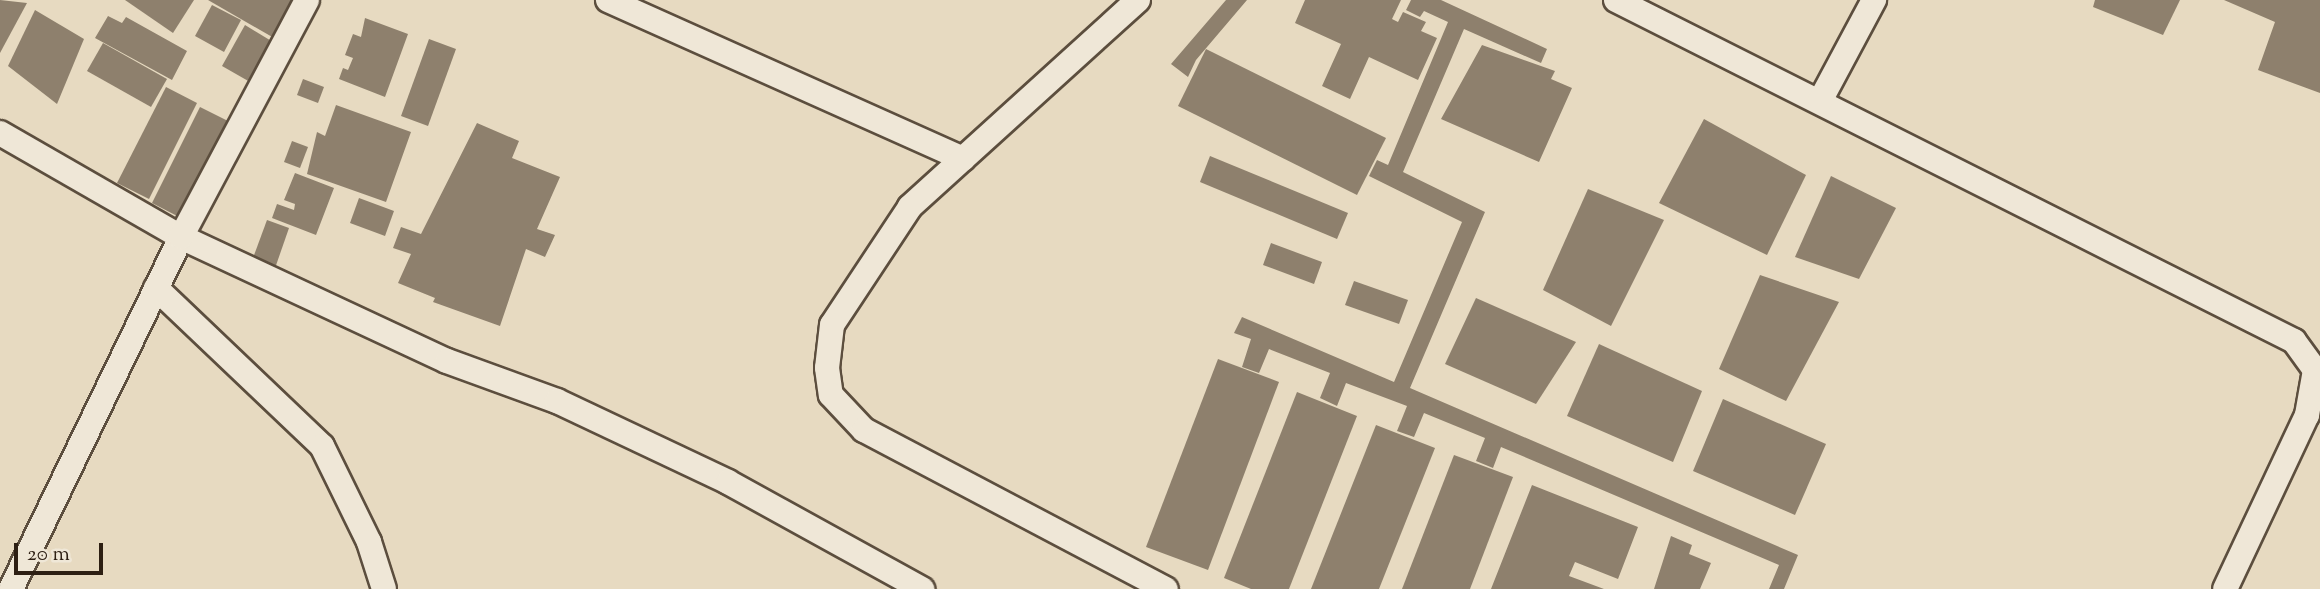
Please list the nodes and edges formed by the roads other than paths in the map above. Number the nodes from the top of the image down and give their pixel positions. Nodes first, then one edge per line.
1 (307, 0) edge
2 (608, 0) edge
3 (1138, 0) edge
4 (1616, 0) edge
5 (1874, 0) edge
6 (1820, 101) junction
7 (0, 133) edge
8 (964, 159) junction
9 (181, 237) junction
10 (156, 288) junction
11 (11, 589) edge
12 (384, 589) edge
13 (922, 589) edge
14 (1166, 589) edge
15 (2225, 589) edge

1 - 9 street
2 - 8 street
3 - 8 street
4 - 6 street
5 - 6 street
6 - 15 street
7 - 9 street
8 - 14 street
9 - 10 street
9 - 13 street
10 - 11 street
10 - 12 street

